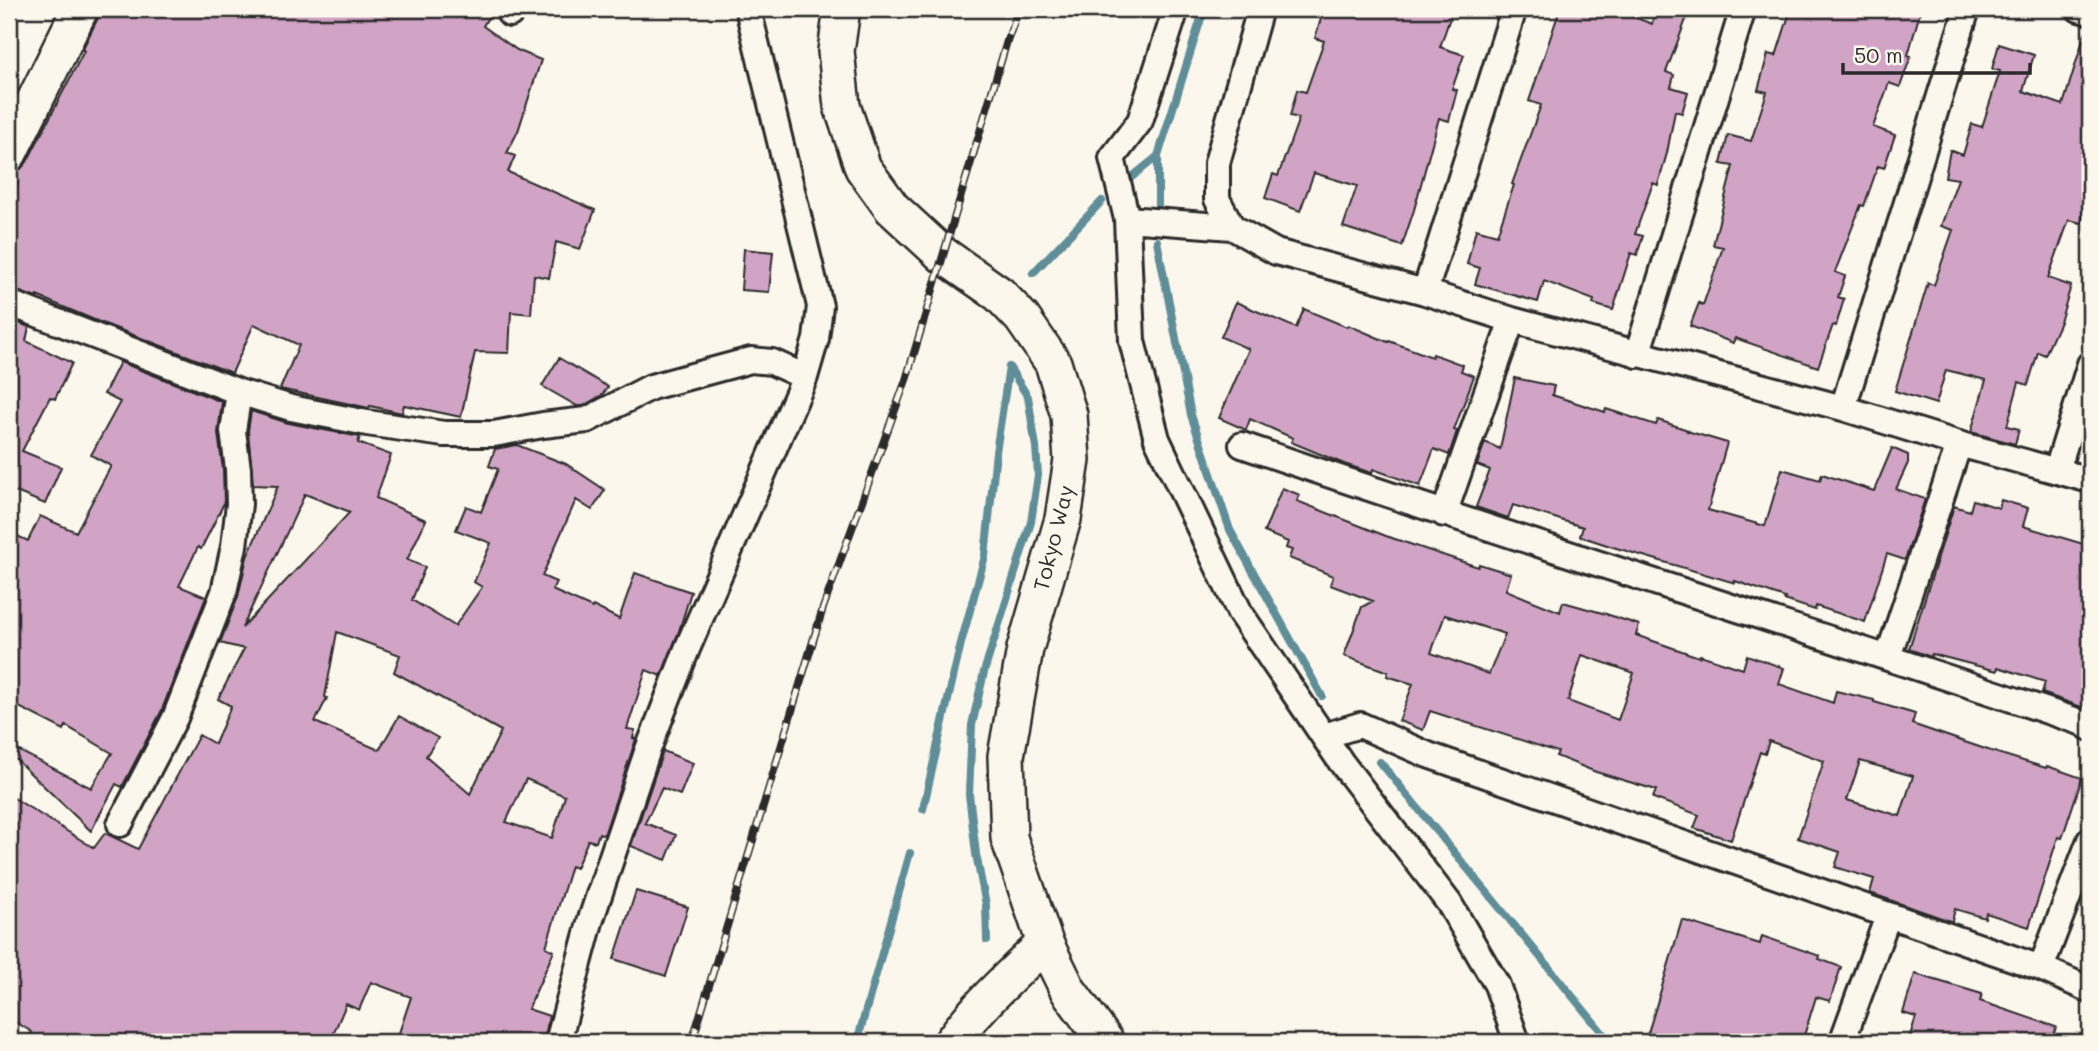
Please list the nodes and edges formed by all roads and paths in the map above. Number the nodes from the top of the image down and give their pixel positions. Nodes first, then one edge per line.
1 (79, 9) edge
2 (748, 9) edge
3 (842, 9) edge
4 (1175, 9) edge
5 (1260, 9) edge
6 (1514, 9) edge
7 (1743, 9) edge
8 (1967, 9) edge
9 (2079, 9) edge
10 (2090, 12) edge
11 (9, 153) edge
12 (1127, 219) junction
13 (1232, 227) junction
14 (1425, 292) junction
15 (9, 303) edge
16 (1512, 320) junction
17 (1637, 355) junction
18 (2090, 364) edge
19 (805, 377) junction
20 (239, 392) junction
21 (1843, 408) junction
22 (1959, 444) junction
23 (1242, 445) dead end
24 (2057, 470) junction
25 (2090, 480) edge
26 (1444, 514) junction
27 (1888, 657) junction
28 (2090, 729) edge
29 (1324, 736) junction
30 (120, 824) dead end
31 (2090, 840) edge
32 (1888, 916) junction
33 (1045, 943) junction
34 (2041, 968) junction
35 (2090, 990) edge
36 (558, 1042) edge
37 (952, 1042) edge
38 (1106, 1042) edge
39 (1517, 1042) edge
40 (1842, 1042) edge

1 - 11 main road
2 - 19 street
3 - 33 main road, Tokyo Way
4 - 12 street
5 - 13 street
6 - 14 street
7 - 17 street
8 - 21 street
9 - 10 street
12 - 13 street
12 - 29 street
13 - 14 street
14 - 16 street
15 - 20 street
16 - 17 street
16 - 26 street
17 - 21 street
18 - 24 street
19 - 20 street
19 - 36 street
20 - 30 street
21 - 22 street
22 - 24 street
22 - 27 street
23 - 26 street
24 - 25 street
26 - 27 street
27 - 28 street
29 - 32 street
29 - 39 street
31 - 34 street
32 - 34 street
32 - 40 street
33 - 37 main road
33 - 38 main road, Tokyo Way
34 - 35 street

